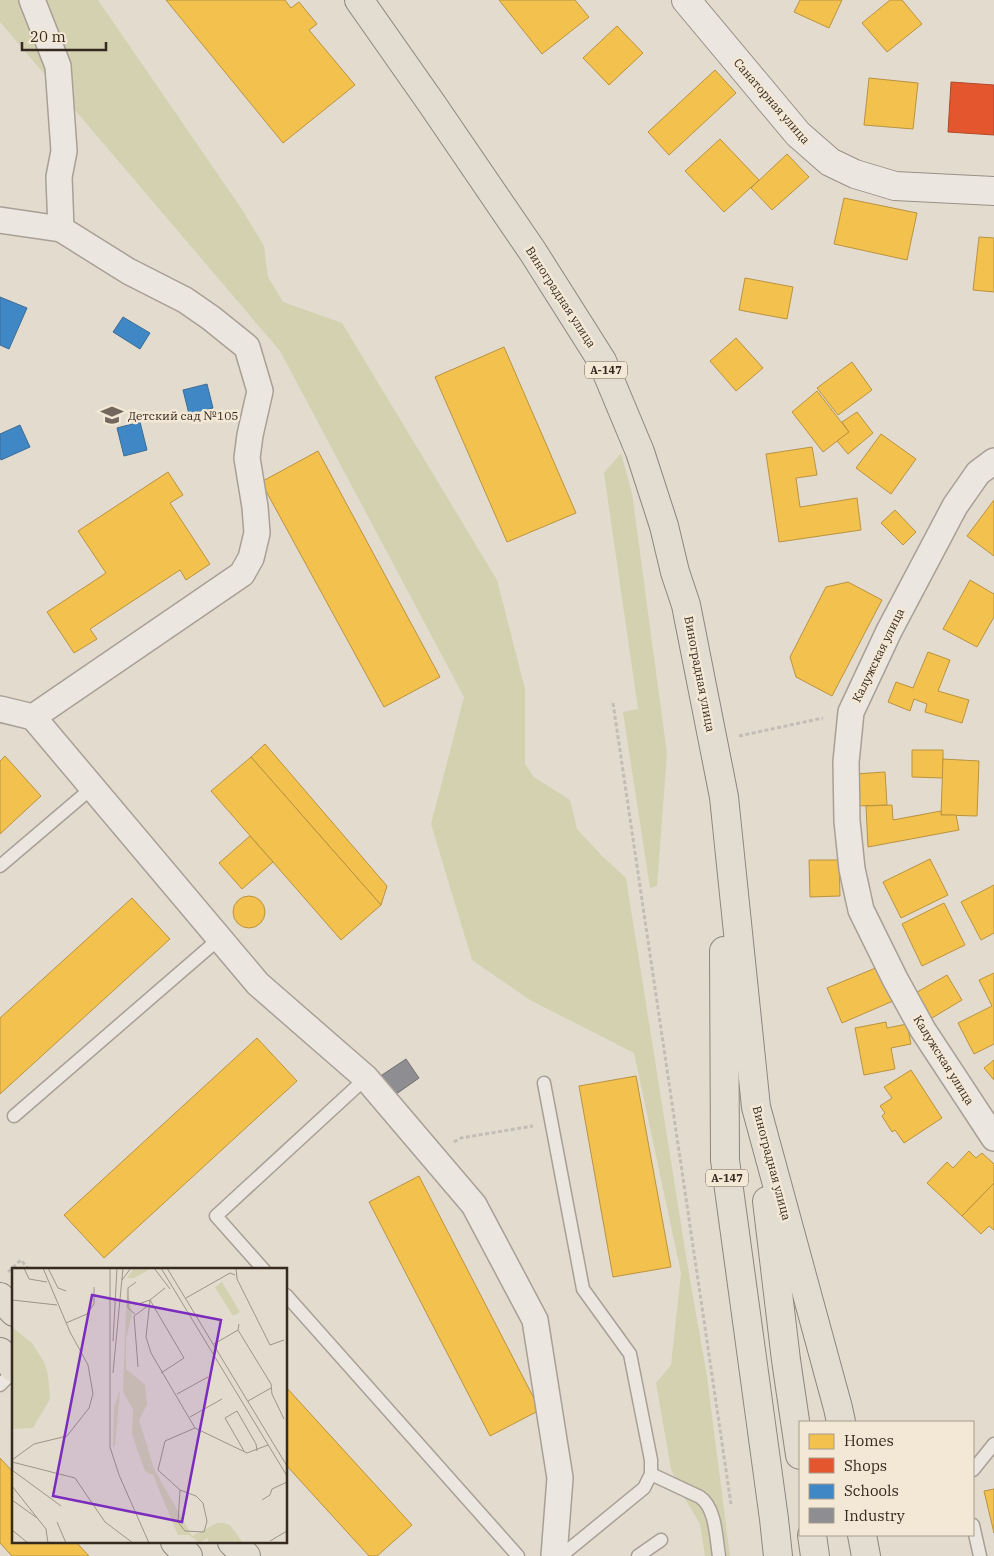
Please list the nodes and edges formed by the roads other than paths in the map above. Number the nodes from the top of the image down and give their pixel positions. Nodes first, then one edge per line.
1 (32, 0) edge
2 (359, 0) edge
3 (686, 0) edge
4 (994, 191) edge
5 (0, 220) edge
6 (61, 229) junction
7 (994, 461) edge
8 (0, 708) edge
9 (33, 718) junction
10 (93, 788) junction
11 (724, 797) junction
12 (0, 866) edge
13 (220, 938) junction
14 (366, 1078) junction
15 (544, 1084) dead end
16 (756, 1107) junction
17 (14, 1116) dead end
18 (994, 1138) edge
19 (262, 1268) edge
20 (3, 1285) edge
21 (288, 1297) edge
22 (12, 1307) edge
23 (0, 1352) edge
24 (12, 1366) edge
25 (12, 1374) edge
26 (0, 1385) edge
27 (841, 1421) edge
28 (994, 1444) edge
29 (799, 1448) edge
30 (974, 1469) edge
31 (651, 1474) junction
32 (974, 1529) edge
33 (812, 1536) edge
34 (862, 1536) edge
35 (661, 1540) dead end
36 (177, 1544) edge
37 (234, 1544) edge
38 (188, 1556) edge
39 (246, 1556) edge
40 (518, 1556) edge
41 (554, 1556) edge
42 (561, 1556) edge
43 (638, 1556) edge
44 (719, 1556) edge
45 (778, 1556) edge
46 (815, 1556) edge
47 (866, 1556) edge
48 (980, 1556) edge

1 - 6 street
2 - 11 main road, Виноградная улица / А-147
3 - 4 street, Санаторная улица
5 - 6 street
6 - 9 street
7 - 18 street, Калужская улица
8 - 9 street
9 - 10 street
10 - 12 lane
10 - 13 street
11 - 16 main road, Виноградная улица / А-147
11 - 45 main road, А-147
13 - 14 street
13 - 17 lane
14 - 19 lane
14 - 41 street
15 - 31 lane
16 - 27 main road, Виноградная улица / А-147
16 - 29 main road
20 - 22 main road
21 - 40 lane
23 - 24 main road
25 - 26 lane
28 - 30 lane
31 - 42 lane
31 - 44 lane
32 - 48 lane
33 - 46 main road
34 - 47 main road
35 - 43 lane
36 - 38 main road
37 - 39 main road

